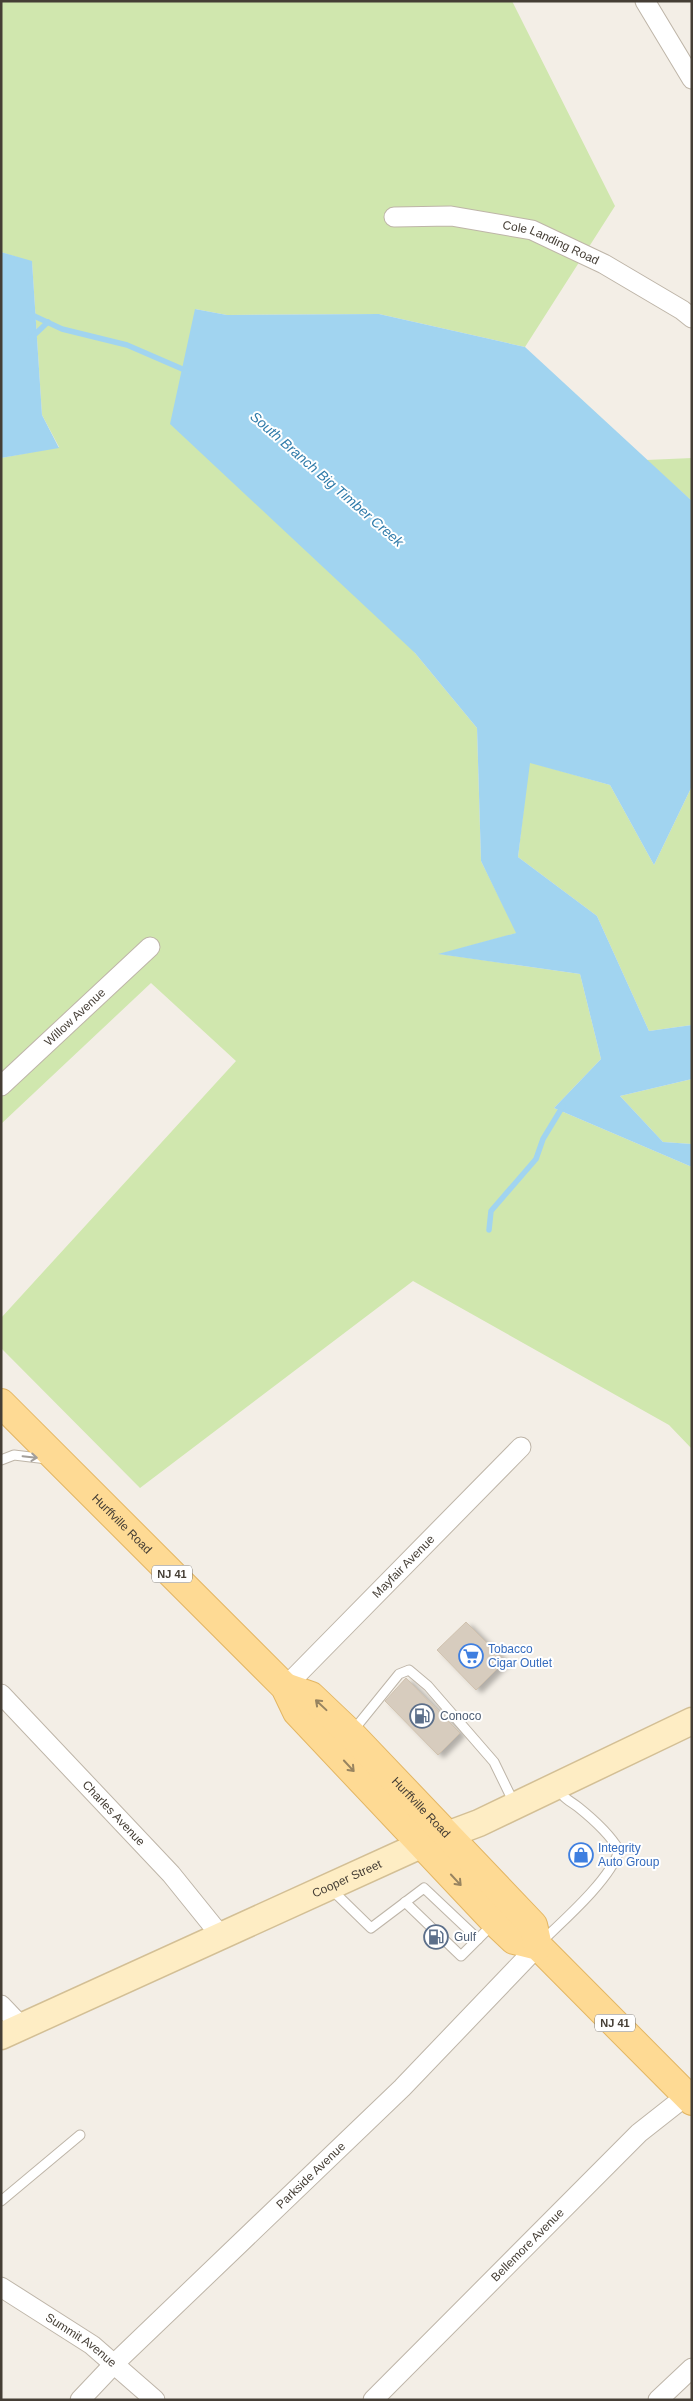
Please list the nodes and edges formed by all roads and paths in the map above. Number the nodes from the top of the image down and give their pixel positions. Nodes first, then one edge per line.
1 (645, 1) edge
2 (692, 78) edge
3 (394, 217) dead end
4 (692, 318) edge
5 (150, 947) dead end
6 (1, 1086) edge
7 (1, 1403) edge
8 (521, 1447) dead end
9 (1, 1460) edge
10 (58, 1461) junction
11 (285, 1687) junction
12 (1, 1694) edge
13 (692, 1721) edge
14 (351, 1734) junction
15 (557, 1785) junction
16 (516, 1805) junction
17 (448, 1834) junction
18 (423, 1844) junction
19 (329, 1887) junction
20 (405, 1902) junction
21 (486, 1931) junction
22 (221, 1936) junction
23 (538, 1946) junction
24 (1, 2005) edge
25 (11, 2031) edge
26 (689, 2099) edge
27 (80, 2135) dead end
28 (1, 2202) edge
29 (1, 2287) edge
30 (115, 2363) junction
31 (692, 2368) edge
32 (82, 2399) edge
33 (155, 2400) edge
34 (372, 2400) edge
35 (658, 2400) edge

1 - 2 street
3 - 4 street, Cole Landing Road
5 - 6 street, Willow Avenue
7 - 10 main road, Hurffville Road / NJ 41
8 - 11 street, Mayfair Avenue
9 -> 10 lane
10 - 11 main road, Hurffville Road / NJ 41
14 -> 11 main road, Hurffville Road / NJ 41
11 -> 18 main road, Hurffville Road / NJ 41
12 - 22 street, Charles Avenue
13 - 15 main road, Cooper Street
14 - 16 lane
14 - 17 main road, Hurffville Road / NJ 41
15 - 16 main road, Cooper Street
15 - 23 lane
16 - 17 main road, Cooper Street
17 - 18 main road, Cooper Street
17 - 23 main road, Hurffville Road / NJ 41
18 - 19 main road, Cooper Street
18 -> 21 main road, Hurffville Road / NJ 41
19 - 20 lane
19 - 22 main road, Cooper Street
20 - 21 lane
20 - 21 lane
21 - 23 main road, Hurffville Road / NJ 41
22 - 25 main road, Cooper Street
23 - 26 main road, Hurffville Road / NJ 41
23 - 30 street, Parkside Avenue
24 - 25 street
26 - 34 street, Bellemore Avenue
27 - 28 lane
29 - 30 street, Summit Avenue
30 - 32 street, Parkside Avenue
30 - 33 street, Summit Avenue
31 - 35 street

